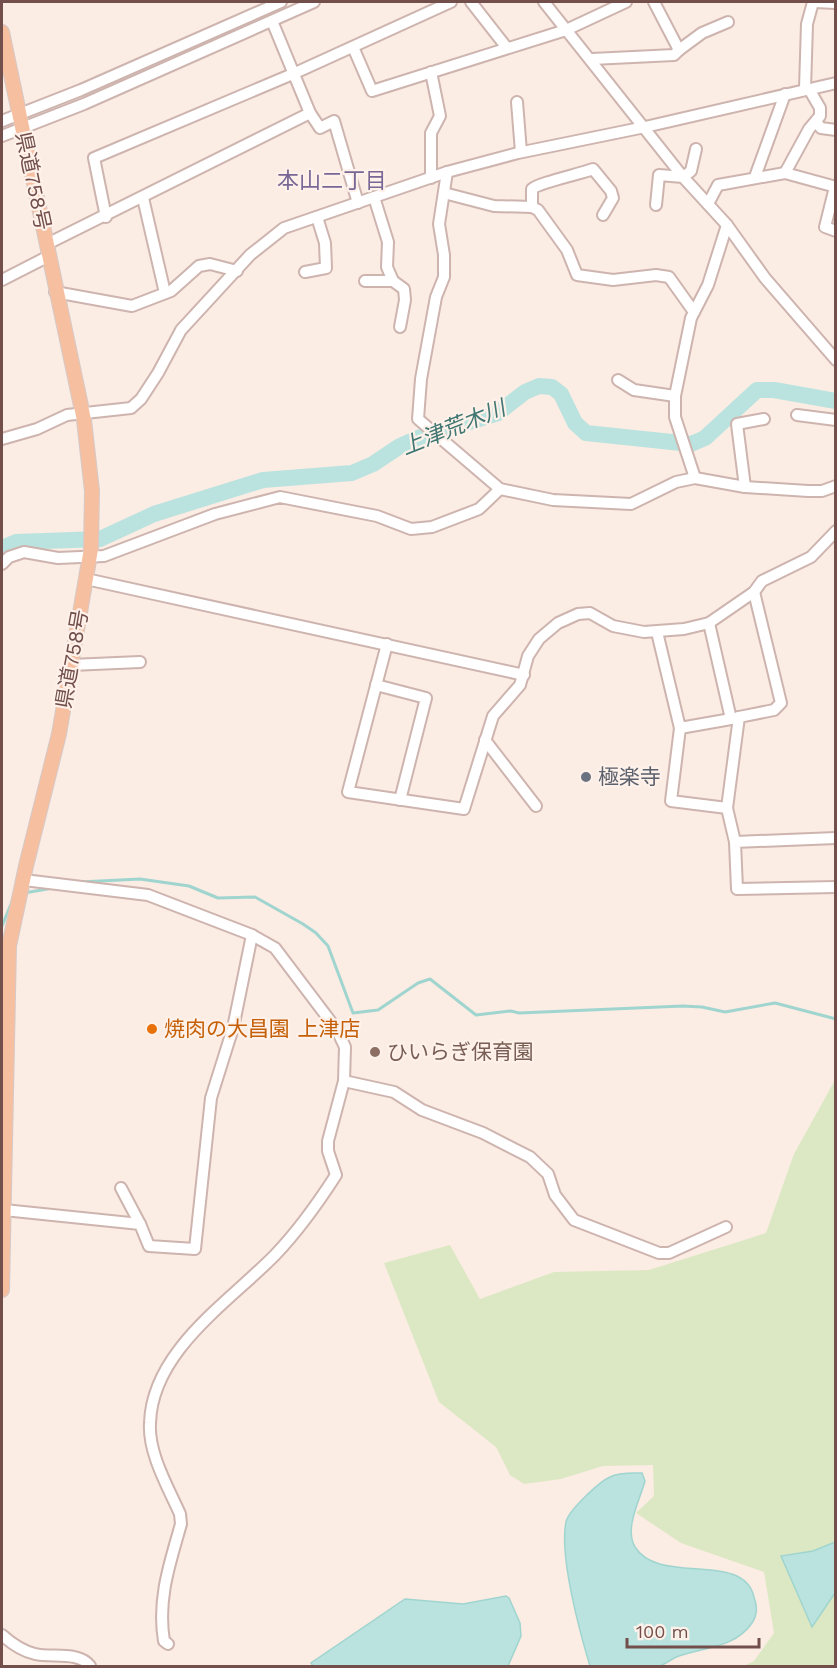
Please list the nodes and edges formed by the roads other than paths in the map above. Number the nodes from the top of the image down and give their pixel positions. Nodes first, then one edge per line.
1 (281, 2) edge
2 (314, 2) edge
3 (451, 2) edge
4 (471, 2) edge
5 (544, 2) edge
6 (626, 2) edge
7 (654, 2) edge
8 (814, 2) edge
9 (836, 3) edge
10 (264, 5) edge
11 (272, 21) junction
12 (728, 22) dead end
13 (566, 30) junction
14 (2, 32) edge
15 (353, 47) junction
16 (507, 48) junction
17 (679, 50) junction
18 (592, 59) junction
19 (431, 72) junction
20 (295, 73) junction
21 (836, 83) edge
22 (807, 89) junction
23 (785, 94) junction
24 (517, 102) dead end
25 (310, 113) junction
26 (18, 115) junction
27 (2, 121) edge
28 (816, 122) junction
29 (645, 127) junction
30 (23, 129) junction
31 (836, 130) edge
32 (2, 136) edge
33 (696, 149) dead end
34 (521, 152) junction
35 (447, 172) junction
36 (785, 173) junction
37 (683, 177) junction
38 (755, 177) junction
39 (431, 178) junction
40 (835, 187) edge
41 (444, 193) junction
42 (374, 197) junction
43 (143, 198) junction
44 (358, 203) junction
45 (708, 204) junction
46 (656, 205) dead end
47 (532, 207) junction
48 (603, 215) dead end
49 (106, 217) junction
50 (317, 217) junction
51 (727, 225) junction
52 (836, 231) edge
53 (48, 250) junction
54 (237, 271) junction
55 (305, 272) dead end
56 (2, 280) edge
57 (365, 281) dead end
58 (393, 281) junction
59 (55, 292) junction
60 (165, 294) junction
61 (694, 312) junction
62 (400, 327) dead end
63 (834, 355) edge
64 (618, 381) dead end
65 (675, 396) junction
66 (82, 413) junction
67 (797, 415) dead end
68 (764, 418) dead end
69 (836, 420) edge
70 (2, 439) edge
71 (695, 478) junction
72 (836, 486) edge
73 (745, 487) junction
74 (500, 489) junction
75 (836, 531) edge
76 (90, 554) junction
77 (2, 564) edge
78 (86, 579) junction
79 (754, 592) junction
80 (709, 623) junction
81 (657, 632) junction
82 (387, 644) junction
83 (140, 662) dead end
84 (71, 665) junction
85 (524, 675) junction
86 (376, 685) junction
87 (735, 718) junction
88 (680, 728) junction
89 (485, 740) junction
90 (400, 800) junction
91 (536, 806) dead end
92 (727, 808) junction
93 (836, 838) edge
94 (735, 842) junction
95 (24, 880) junction
96 (836, 887) edge
97 (252, 935) junction
98 (344, 1081) junction
99 (4, 1118) edge
100 (121, 1188) dead end
101 (4, 1210) junction
102 (140, 1224) junction
103 (726, 1227) dead end
104 (2, 1290) edge
105 (2, 1635) edge
106 (168, 1644) dead end
107 (90, 1666) edge

1 - 10 street
2 - 11 street
3 - 15 street
4 - 16 street
5 - 13 street
6 - 13 street
7 - 17 street
8 - 9 street
8 - 22 street
10 - 26 street
11 - 20 street
11 - 30 street
12 - 17 street
13 - 16 street
13 - 18 street
14 - 26 main road, 県道758号
15 - 19 street
15 - 20 street
16 - 19 street
17 - 18 street
18 - 29 street
19 - 39 street
20 - 25 street
20 - 49 street
21 - 22 street
22 - 23 street
22 - 28 street
23 - 29 street
23 - 38 street
24 - 34 street
25 - 43 street
25 - 44 street
26 - 27 street
26 - 30 main road, 県道758号
28 - 31 street
28 - 36 street
29 - 34 street
29 - 37 street
30 - 32 street
30 - 53 main road, 県道758号
33 - 37 street
34 - 35 street
35 - 39 street
35 - 41 street
36 - 38 street
36 - 40 street
37 - 45 street
37 - 46 street
38 - 45 street
39 - 42 street
40 - 52 street
41 - 47 street
41 - 74 street
42 - 44 street
42 - 58 street
43 - 49 street
43 - 60 street
44 - 50 street
45 - 51 street
47 - 48 street
47 - 61 street
49 - 53 street
50 - 54 street
50 - 55 street
51 - 61 street
51 - 63 street
53 - 56 street
53 - 59 main road, 県道758号
54 - 60 street
54 - 66 street
57 - 58 street
58 - 62 street
59 - 60 street
59 - 66 main road, 県道758号
61 - 65 street
64 - 65 street
65 - 71 street
66 - 70 street
66 - 76 main road, 県道758号
67 - 69 street
68 - 73 street
71 - 73 street
71 - 74 street
72 - 73 street
74 - 76 street
75 - 79 street
76 - 77 street
76 - 78 main road, 県道758号
78 - 82 street
78 - 84 main road, 県道758号
79 - 80 street
79 - 87 street
80 - 81 street
80 - 87 street
81 - 85 street
81 - 88 street
82 - 85 street
82 - 86 street
83 - 84 street
84 - 95 main road, 県道758号
85 - 89 street
86 - 90 street
86 - 90 street
87 - 88 street
87 - 92 street
88 - 92 street
89 - 90 street
89 - 91 street
92 - 94 street
93 - 94 street
94 - 96 street
95 - 97 street
95 - 99 main road, 県道758号
97 - 98 street
97 - 102 street
98 - 103 street
98 - 106 street
99 - 101 main road, 県道758号
100 - 102 street
101 - 102 street
101 - 104 main road, 県道758号
105 - 107 street

